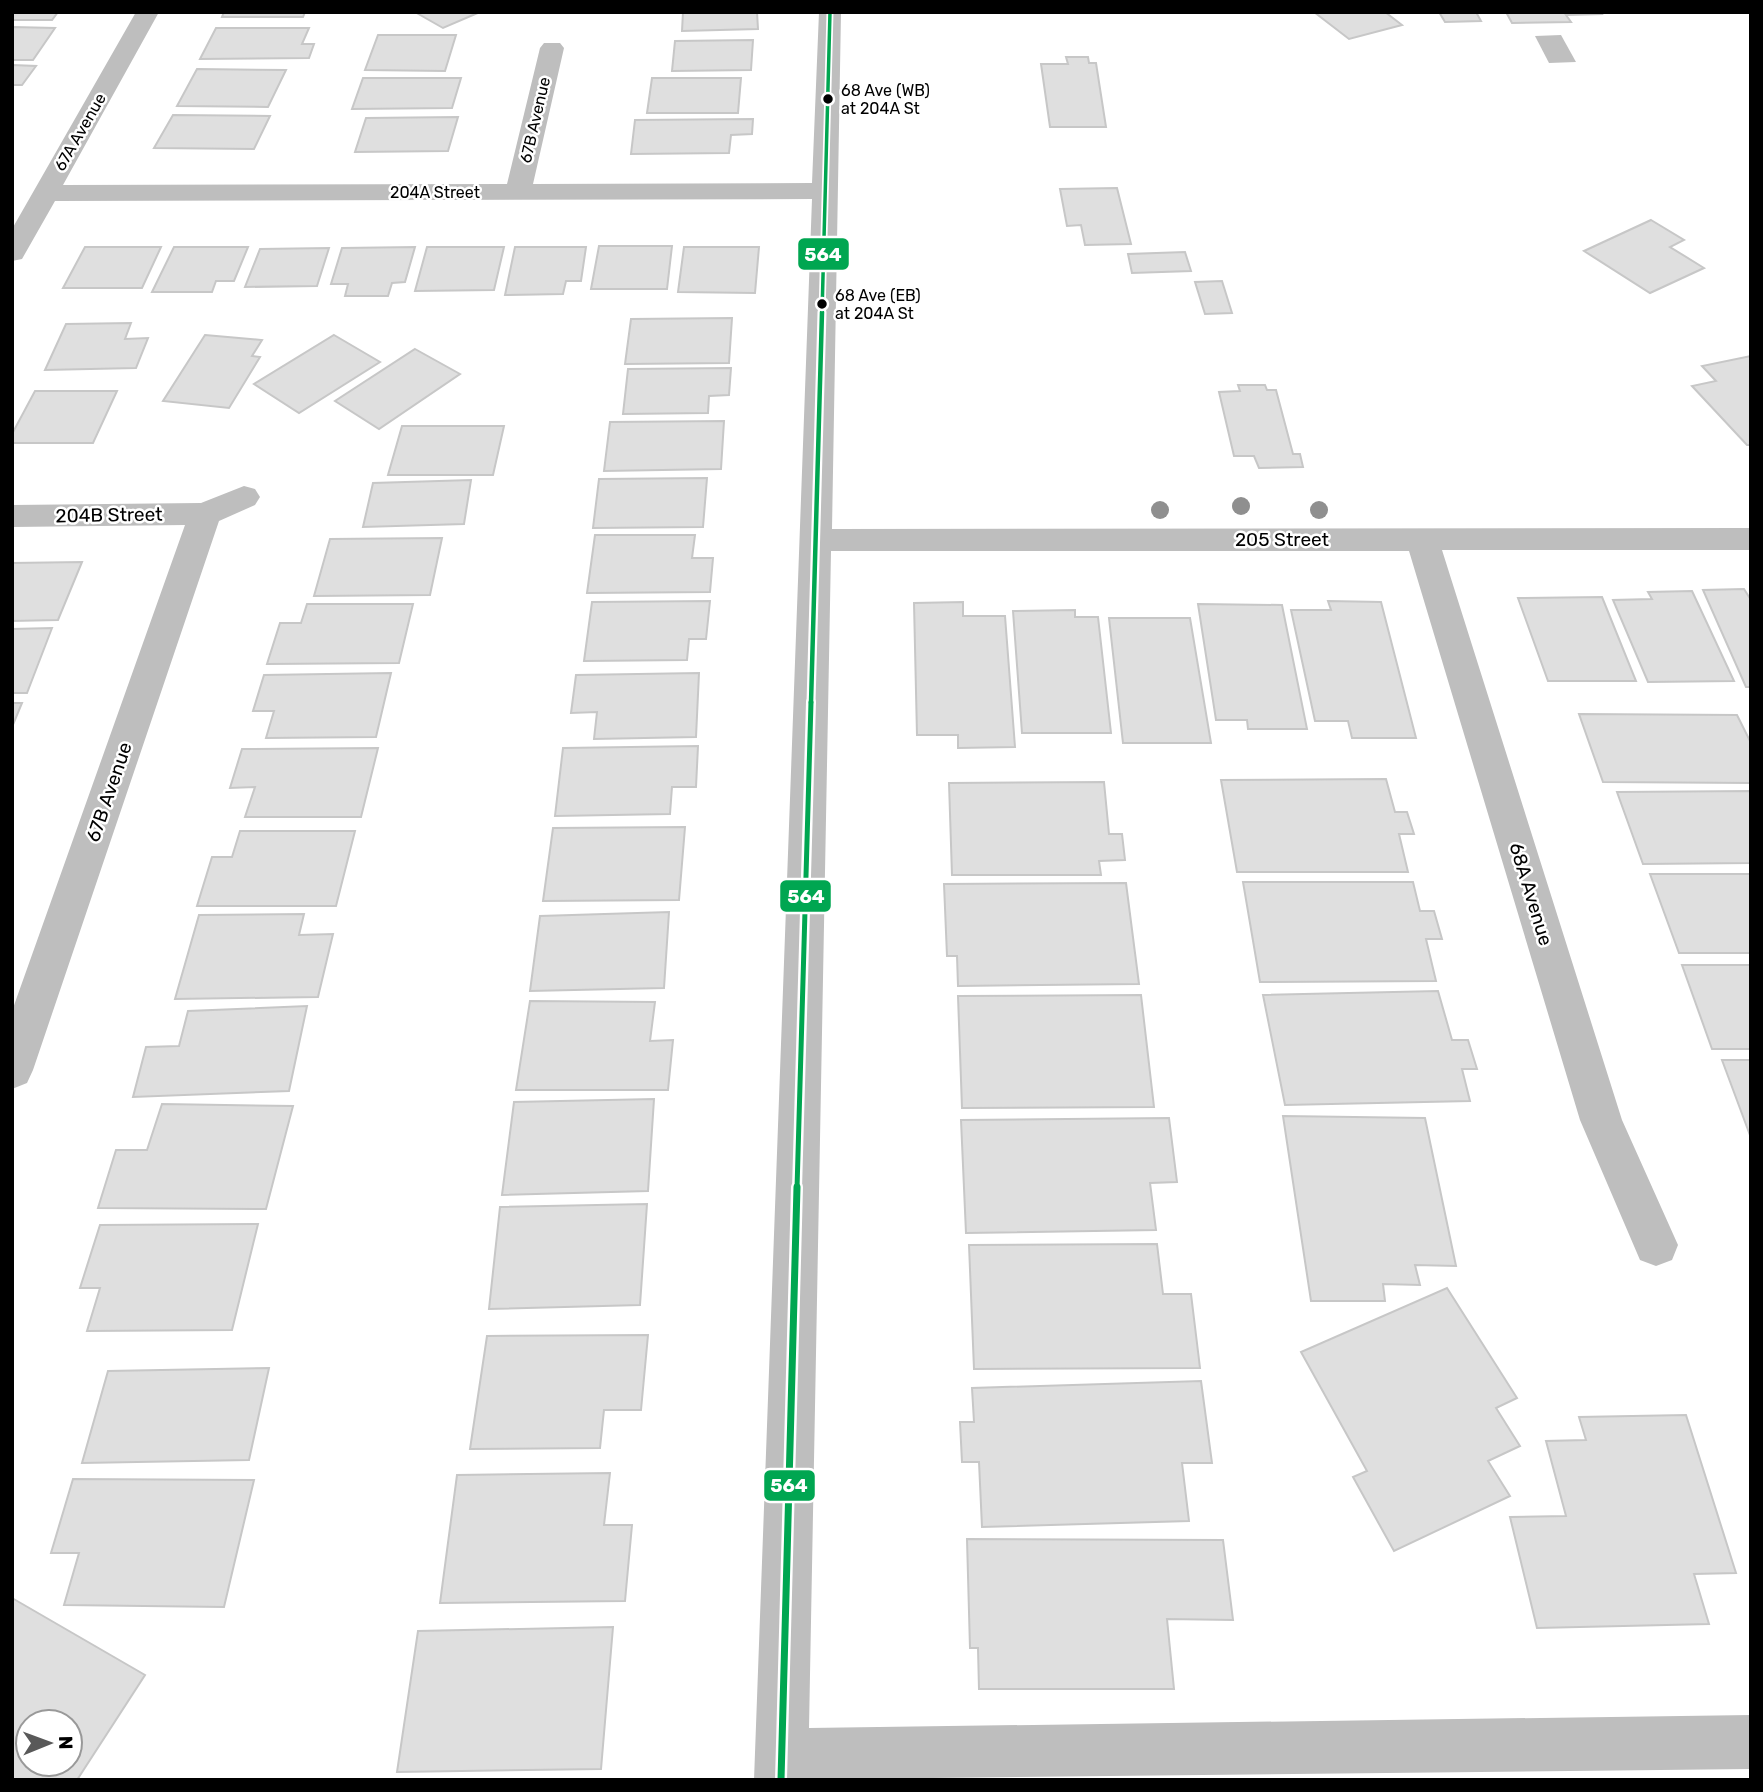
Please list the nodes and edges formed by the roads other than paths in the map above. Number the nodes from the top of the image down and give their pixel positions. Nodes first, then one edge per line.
1 (148, 12) edge
2 (830, 12) edge
3 (552, 48) dead end
4 (825, 191) junction
5 (519, 192) junction
6 (45, 193) junction
7 (12, 253) edge
8 (244, 497) dead end
9 (205, 514) junction
10 (12, 516) edge
11 (1422, 539) junction
12 (814, 540) junction
13 (1751, 540) edge
14 (12, 1070) edge
15 (1656, 1245) dead end
16 (1751, 1742) edge
17 (781, 1767) edge

1 - 6 street, 67A Avenue
2 - 4 street
3 - 5 street, 67B Avenue
4 - 5 street, 204A Street
4 - 12 street
5 - 6 street, 204A Street
6 - 7 street, 67A Avenue
8 - 9 street
9 - 10 street, 204B Street
9 - 14 street, 67B Avenue
11 - 12 street, 205 Street
11 - 13 street, 205 Street
11 - 15 street, 68A Avenue
12 - 17 street
16 - 17 street

